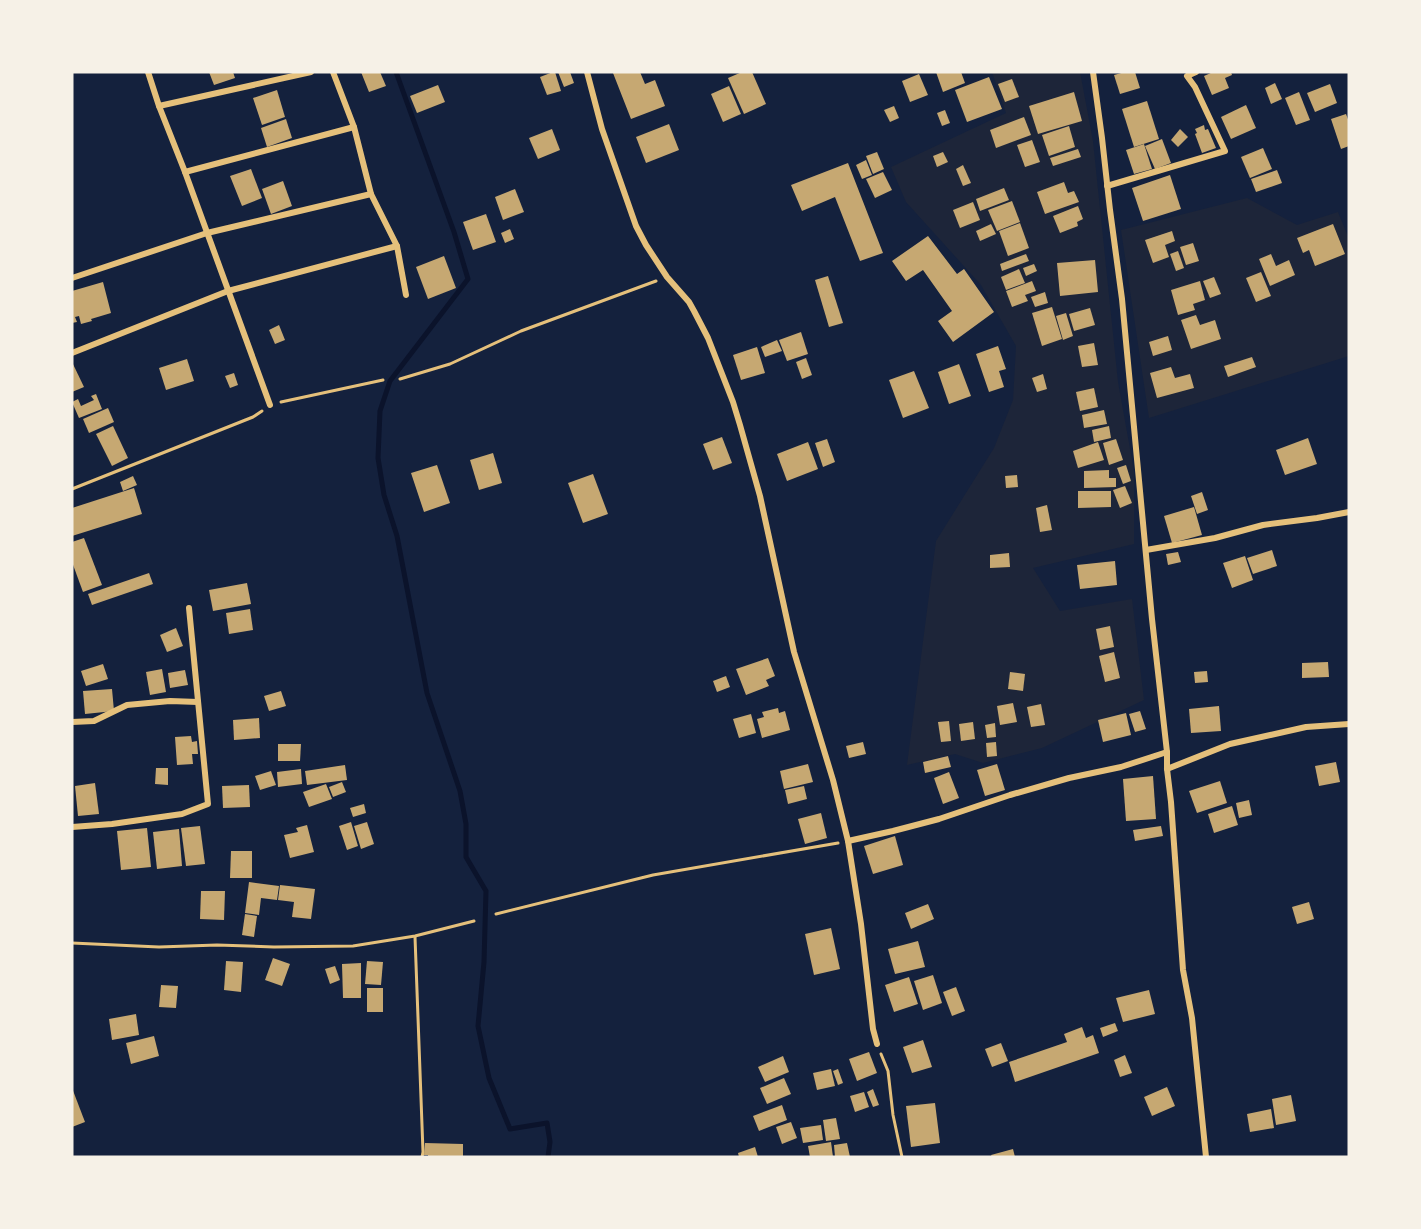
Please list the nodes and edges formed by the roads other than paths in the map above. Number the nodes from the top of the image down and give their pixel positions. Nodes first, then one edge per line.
1 (148, 72) edge
2 (311, 72) edge
3 (333, 72) edge
4 (587, 72) edge
5 (1093, 72) edge
6 (1196, 72) edge
7 (159, 106) junction
8 (354, 127) junction
9 (185, 172) junction
10 (1107, 186) junction
11 (371, 194) junction
12 (207, 233) junction
13 (396, 246) junction
14 (72, 278) edge
15 (228, 291) junction
16 (406, 295) dead end
17 (72, 353) edge
18 (270, 405) road end
19 (1349, 512) edge
20 (1146, 550) junction
21 (189, 608) dead end
22 (198, 702) junction
23 (72, 722) edge
24 (1349, 724) edge
25 (1167, 752) junction
26 (1167, 769) junction
27 (72, 827) edge
28 (848, 841) junction
29 (877, 1044) road end
30 (1206, 1157) edge

1 - 7 street
2 - 7 street
3 - 8 street
4 - 28 street
5 - 10 street
6 - 10 street
7 - 9 street
8 - 9 street
8 - 11 street
9 - 12 street
10 - 20 street
11 - 12 street
11 - 13 street
12 - 14 street
12 - 15 street
13 - 15 street
13 - 16 street
15 - 17 street
15 - 18 street
19 - 20 street
20 - 25 street
21 - 22 street
22 - 23 street
22 - 27 street
24 - 26 street
25 - 26 street
25 - 28 street
26 - 30 street
28 - 29 street

